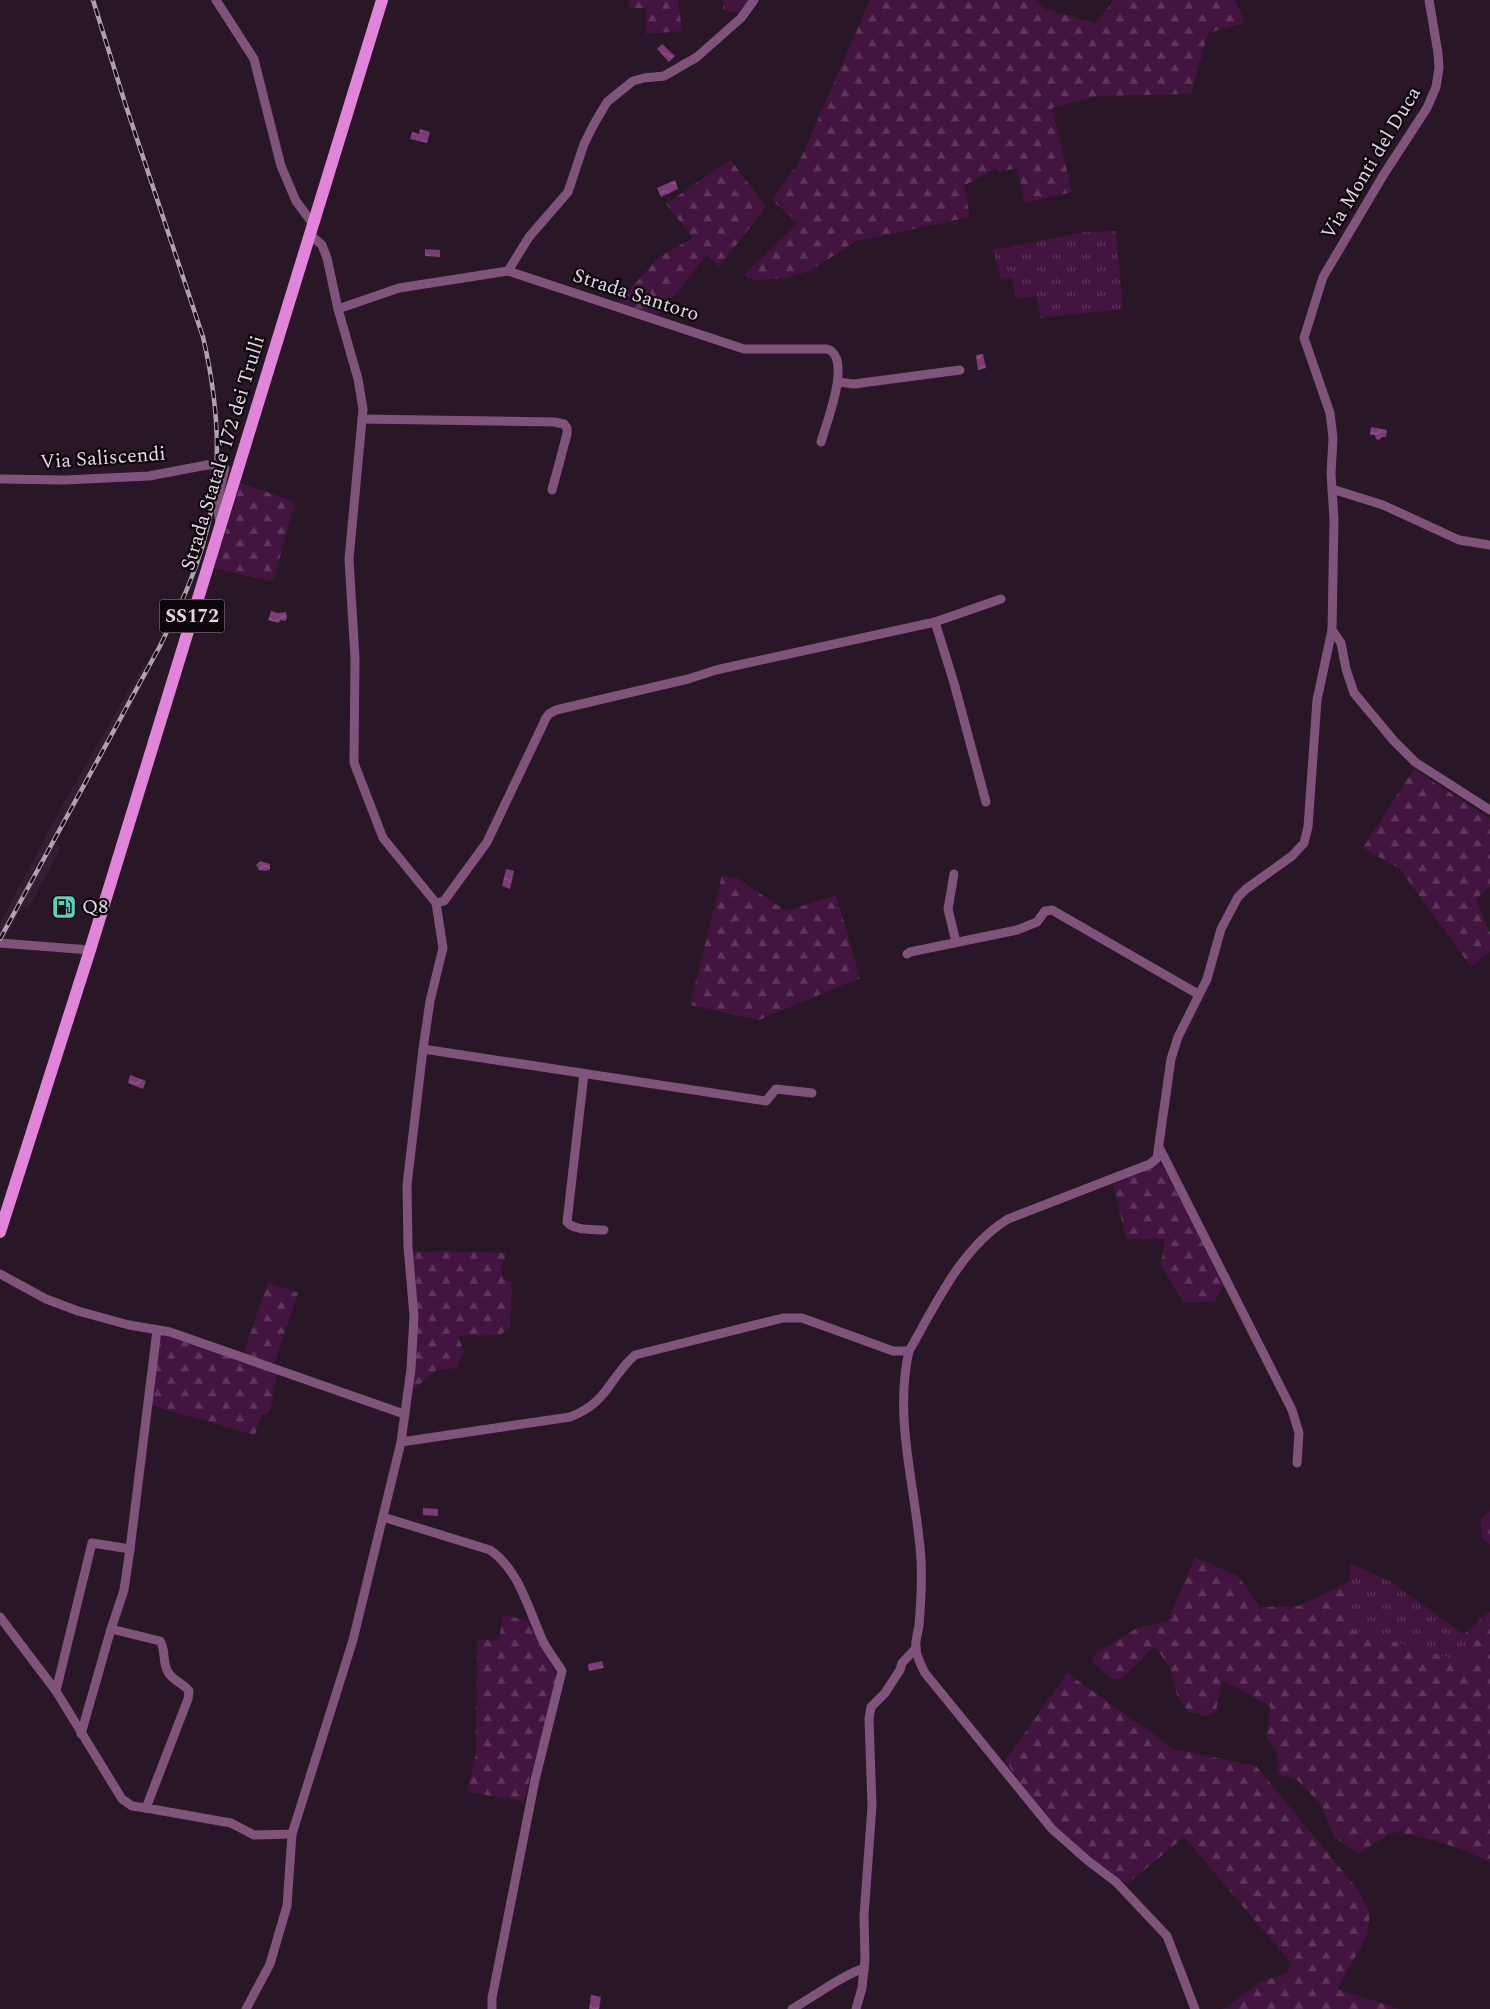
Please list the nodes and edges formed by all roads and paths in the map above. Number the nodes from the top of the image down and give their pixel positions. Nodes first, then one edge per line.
1 (216, 0) edge
2 (382, 0) edge
3 (754, 0) edge
4 (1429, 0) edge
5 (311, 229) junction
6 (508, 271) junction
7 (338, 309) junction
8 (960, 370) dead end
9 (838, 382) junction
10 (362, 418) junction
11 (821, 442) dead end
12 (0, 479) edge
13 (1332, 489) junction
14 (552, 490) dead end
15 (220, 524) junction
16 (1490, 545) edge
17 (1001, 599) dead end
18 (935, 622) junction
19 (1332, 630) junction
20 (986, 802) dead end
21 (1490, 810) edge
22 (954, 874) dead end
23 (436, 903) junction
24 (956, 942) junction
25 (0, 943) edge
26 (90, 950) junction
27 (907, 954) dead end
28 (1198, 994) junction
29 (423, 1049) junction
30 (584, 1074) junction
31 (812, 1093) dead end
32 (1160, 1149) junction
33 (604, 1230) dead end
34 (0, 1232) edge
35 (0, 1274) edge
36 (157, 1330) junction
37 (909, 1351) junction
38 (404, 1414) junction
39 (401, 1442) junction
40 (1296, 1463) dead end
41 (383, 1517) junction
42 (130, 1548) junction
43 (0, 1617) edge
44 (111, 1629) junction
45 (916, 1648) junction
46 (56, 1692) junction
47 (80, 1734) junction
48 (146, 1808) junction
49 (292, 1834) junction
50 (864, 1968) junction
51 (246, 2009) edge
52 (492, 2009) edge
53 (792, 2009) edge
54 (856, 2009) edge
55 (1195, 2009) edge

1 - 5 street
2 - 5 main road, Strada Statale 172 dei Trulli / SS172
3 - 6 street
4 - 13 street, Via Monti del Duca
5 - 7 street
5 - 15 main road, Strada Statale 172 dei Trulli / SS172
6 - 7 street, Strada Santoro
6 - 9 street, Strada Santoro
7 - 10 street
8 - 9 street
9 - 11 street, Strada Santoro
10 - 14 street
10 - 23 street
12 - 15 street, Via Saliscendi, bridge
13 - 16 street
13 - 19 street
15 - 26 main road, Strada Statale 172 dei Trulli / SS172
17 - 18 street
18 - 20 street
18 - 23 street
19 - 21 street
19 - 28 street
22 - 24 street
23 - 29 street
24 - 27 street
24 - 28 street
25 - 26 street
26 - 34 main road, Strada Statale 172 dei Trulli / SS172
28 - 32 street
29 - 30 street
29 - 38 street
30 - 31 street
30 - 33 street
32 - 37 street
32 - 40 street
35 - 36 street
36 - 38 street
36 - 42 street
37 - 39 street
37 - 45 street
38 - 39 street
39 - 41 street
41 - 49 street
41 - 52 street
42 - 44 street
42 - 46 street
43 - 46 street
44 - 47 street
44 - 48 street
45 - 50 street
45 - 55 street
46 - 47 street
47 - 48 street
48 - 49 street
49 - 51 street
50 - 53 street
50 - 54 street

